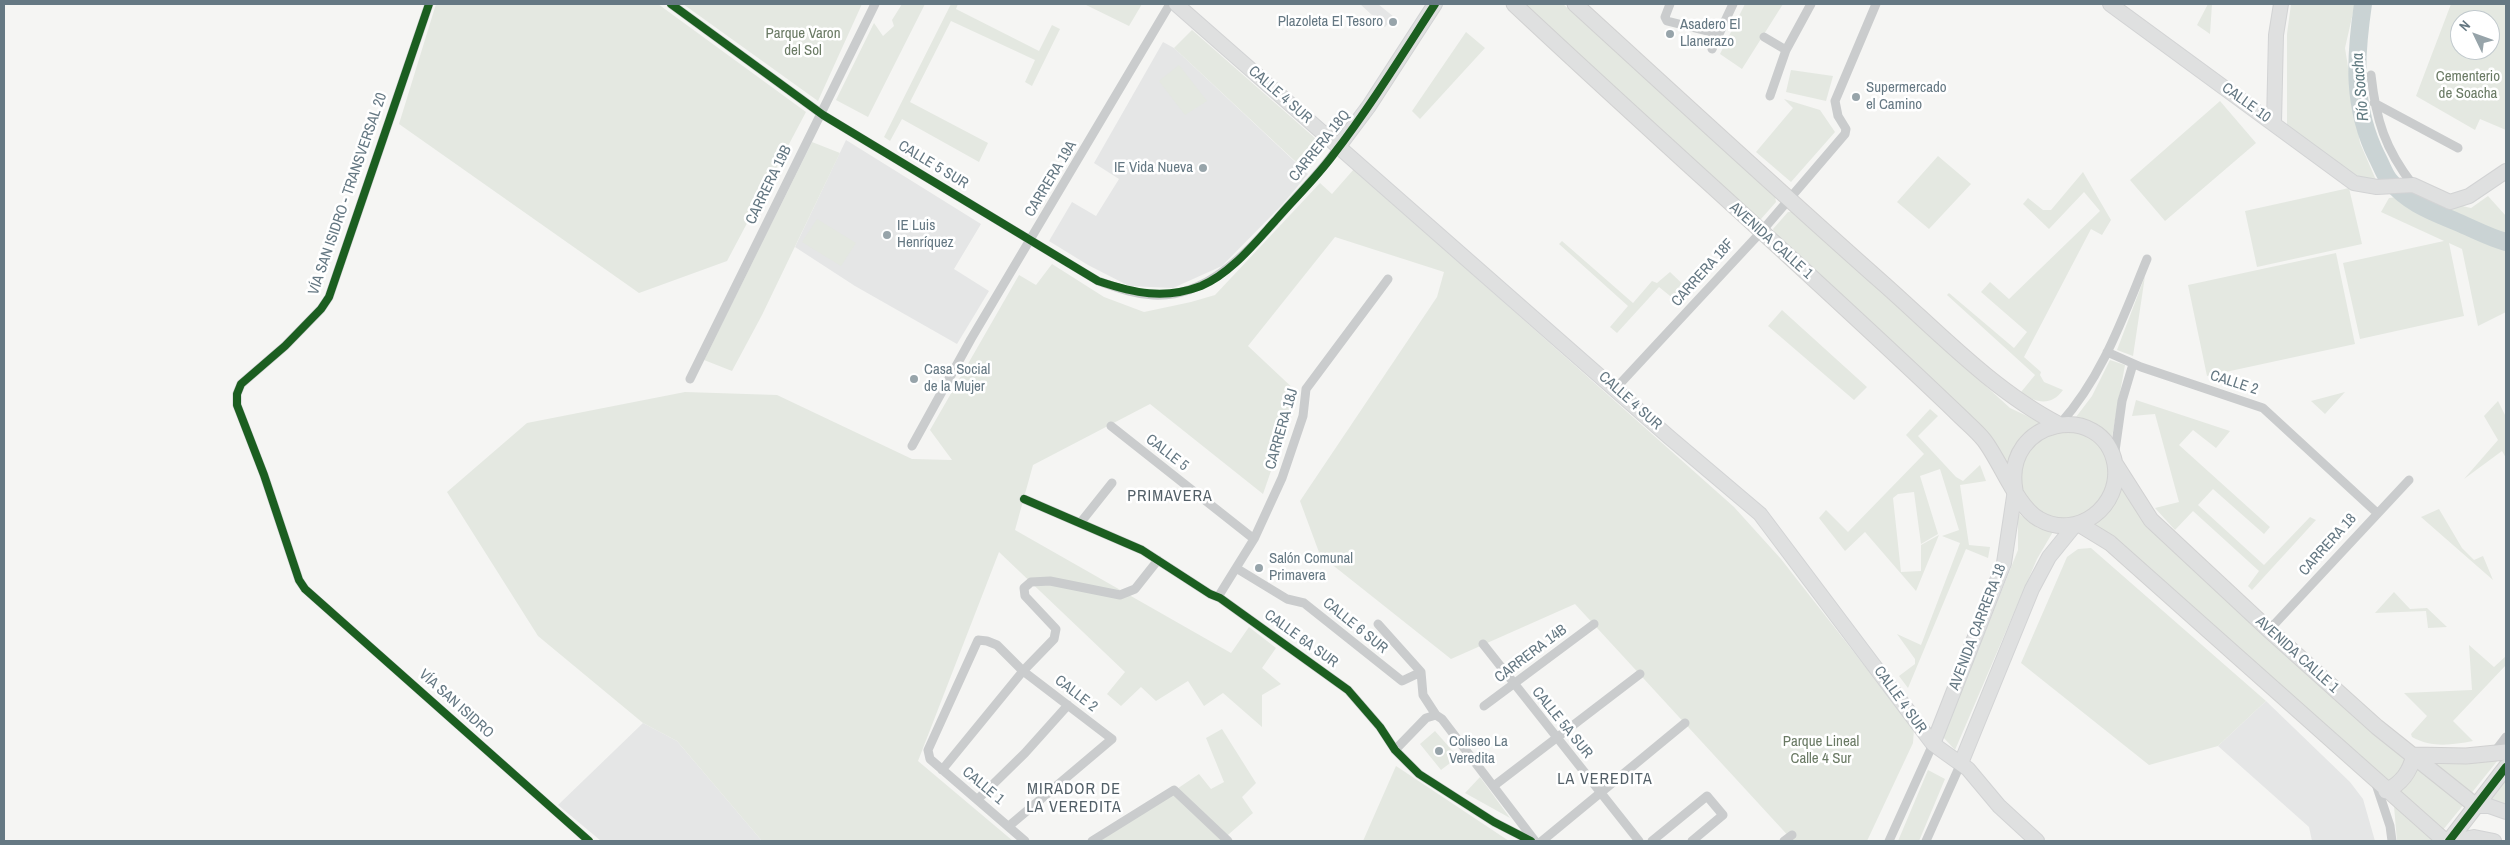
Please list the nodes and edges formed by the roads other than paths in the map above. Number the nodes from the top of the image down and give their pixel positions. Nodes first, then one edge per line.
1 (429, 4) edge
2 (671, 4) edge
3 (874, 4) edge
4 (1170, 4) edge
5 (1176, 4) edge
6 (1435, 4) edge
7 (1514, 4) edge
8 (1575, 4) edge
9 (1670, 4) edge
10 (1733, 4) edge
11 (1811, 4) edge
12 (1876, 4) edge
13 (2110, 4) edge
14 (2281, 4) edge
15 (1719, 34) junction
16 (1764, 36) dead end
17 (1712, 49) dead end
18 (1786, 50) junction
19 (2371, 75) dead end
20 (1770, 96) dead end
21 (2374, 103) junction
22 (820, 113) junction
23 (2274, 123) junction
24 (1339, 146) junction
25 (2458, 148) dead end
26 (2506, 171) edge
27 (2409, 185) junction
28 (1789, 200) junction
29 (1761, 232) junction
30 (1030, 240) junction
31 (2147, 259) dead end
32 (1388, 279) dead end
33 (1202, 285) joint
34 (2107, 352) junction
35 (2133, 364) junction
36 (690, 378) dead end
37 (1616, 388) junction
38 (2059, 424) junction
39 (1111, 426) dead end
40 (912, 446) dead end
41 (2114, 462) junction
42 (2409, 480) dead end
43 (1112, 482) dead end
44 (2016, 490) junction
45 (1024, 499) dead end
46 (2376, 512) junction
47 (1081, 522) junction
48 (2077, 525) junction
49 (1254, 539) junction
50 (1158, 560) junction
51 (1236, 568) junction
52 (305, 589) joint
53 (1218, 597) junction
54 (1378, 624) dead end
55 (1594, 624) dead end
56 (2269, 630) junction
57 (1483, 644) dead end
58 (1023, 671) junction
59 (1421, 672) junction
60 (1640, 674) dead end
61 (1514, 685) junction
62 (1068, 705) junction
63 (1484, 706) dead end
64 (1436, 715) junction
65 (1684, 723) dead end
66 (2506, 737) edge
67 (1556, 739) junction
68 (1932, 744) junction
69 (928, 750) joint
70 (1395, 750) junction
71 (2499, 753) edge
72 (2414, 755) junction
73 (1961, 763) junction
74 (2506, 766) edge
75 (942, 770) junction
76 (1495, 785) junction
77 (2381, 786) junction
78 (1601, 792) junction
79 (978, 799) junction
80 (2476, 806) junction
81 (2506, 812) edge
82 (1009, 826) junction
83 (1792, 835) dead end
84 (589, 841) edge
85 (1025, 841) edge
86 (1092, 841) edge
87 (1228, 841) edge
88 (1532, 841) edge
89 (1536, 841) edge
90 (1542, 841) edge
91 (1639, 841) edge
92 (1652, 841) edge
93 (1692, 841) edge
94 (1784, 841) edge
95 (1889, 841) edge
96 (1926, 841) edge
97 (2038, 841) edge
98 (2392, 841) edge
99 (2445, 841) edge
100 (2448, 841) edge
101 (2454, 841) edge
102 (2494, 841) edge

1 - 52 street, VÍA SAN ISIDRO - TRANSVERSAL 20
2 - 22 street, CALLE 5 SUR
3 - 22 street, CARRERA 19B
4 - 30 street, CARRERA 19A
5 - 24 main road, CALLE 4 SUR
6 - 24 main road, CARRERA 18Q
7 - 29 main road, AVENIDA CALLE 1
8 - 28 main road
9 - 15 street
10 - 15 street
11 - 18 street
12 - 28 street, CARRERA 18F
13 - 23 main road, CALLE 10
14 - 23 main road
15 - 17 street
16 - 18 street
18 - 20 street
19 - 21 street
21 - 25 street
21 - 27 street
22 - 30 street, CALLE 5 SUR
22 - 36 street, CARRERA 19B
23 - 27 main road, CALLE 10
24 - 33 street, CARRERA 18Q
24 - 37 main road, CALLE 4 SUR
26 - 27 main road
28 - 29 street, CARRERA 18F
28 - 38 main road
29 - 37 street, CARRERA 18F
29 - 44 main road, AVENIDA CALLE 1
30 - 33 street, CALLE 5 SUR
30 - 40 street, CARRERA 19A
31 - 34 street, AVENIDA CARRERA 18
32 - 49 street, CARRERA 18J
34 - 35 street, CALLE 2
34 - 38 street, AVENIDA CARRERA 18
35 - 41 street
35 - 46 street, CALLE 2
37 - 68 main road, CALLE 4 SUR
38 - 41 main road
38 - 44 main road, AVENIDA CARRERA 18
39 - 49 street, CALLE 5
41 - 48 main road
41 - 56 main road, AVENIDA CALLE 1
42 - 46 street, CARRERA 18
43 - 47 street
44 - 48 main road
44 - 68 main road, AVENIDA CARRERA 18
45 - 47 street, CALLE 6A SUR
46 - 56 street, CARRERA 18
47 - 50 street, CALLE 6A SUR
48 - 73 main road
48 - 77 main road
49 - 51 street, CARRERA 18J
50 - 53 street, CALLE 6A SUR
50 - 58 street
51 - 53 street, CARRERA 18J
51 - 59 street, CALLE 6 SUR
52 - 84 street, VÍA SAN ISIDRO
53 - 70 street, CALLE 6A SUR
54 - 59 street
55 - 61 street, CARRERA 14B
56 - 72 main road, AVENIDA CALLE 1
57 - 61 street, CALLE 5A SUR
58 - 62 street, CALLE 2
58 - 69 street, CALLE 2
58 - 75 street
59 - 64 street
60 - 67 street
61 - 63 street, CARRERA 14B
61 - 67 street, CALLE 5A SUR
62 - 79 street
62 - 82 street, CALLE 2
64 - 70 street
64 - 76 street
65 - 78 street
66 - 71 street
67 - 76 street
67 - 78 street, CALLE 5A SUR
68 - 73 main road, CALLE 4 SUR
68 - 95 street, AVENIDA CARRERA 18
69 - 75 street, CALLE 1
70 - 88 street, CALLE 6A SUR
71 - 72 main road
72 - 77 main road
72 - 80 main road, AVENIDA CALLE 1
73 - 96 street
73 - 97 main road, CALLE 4 SUR
74 - 80 main road
75 - 79 street, CALLE 1
76 - 89 street
77 - 98 street
77 - 99 main road
78 - 90 street
78 - 91 street, CALLE 5A SUR
79 - 82 street, CALLE 1
80 - 81 main road
80 - 100 main road
82 - 85 street, CALLE 1
83 - 94 street
86 - 87 street
92 - 93 street
101 - 102 main road

